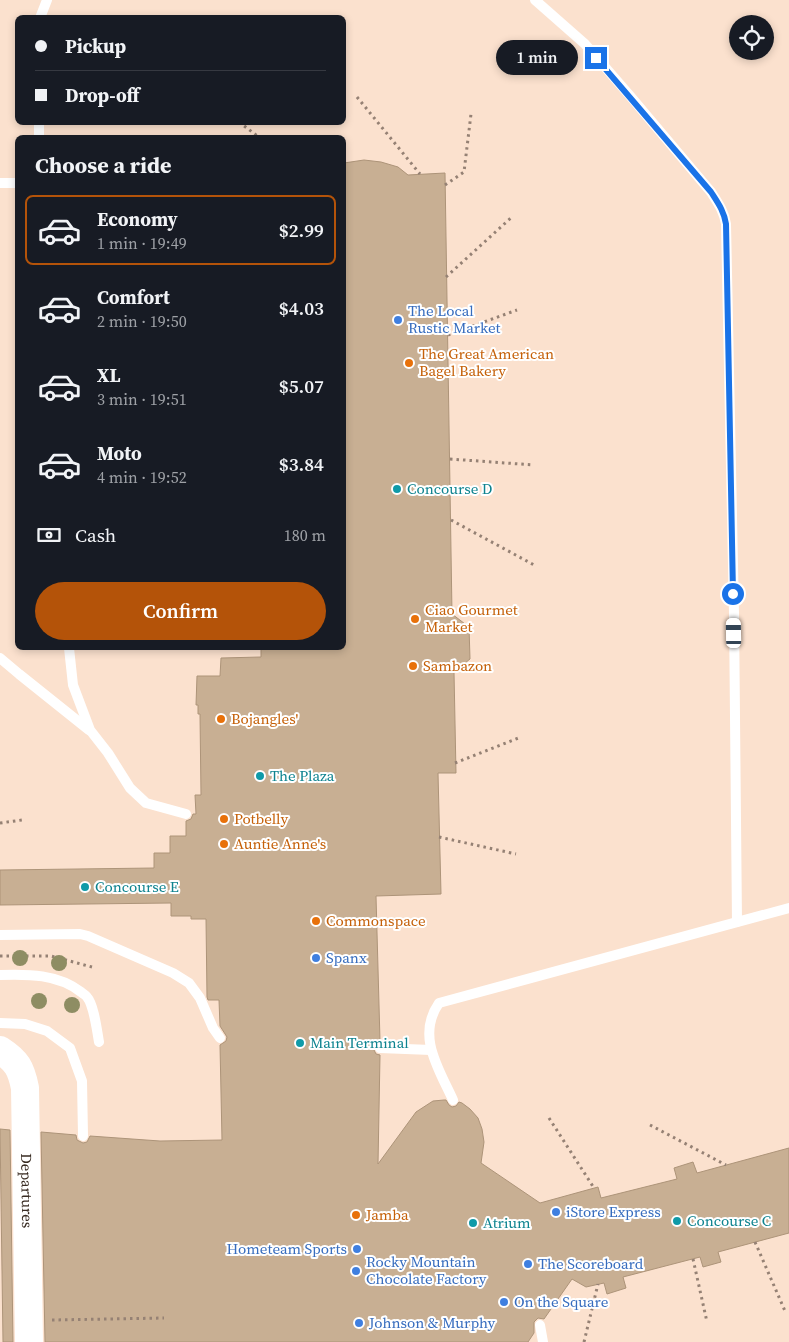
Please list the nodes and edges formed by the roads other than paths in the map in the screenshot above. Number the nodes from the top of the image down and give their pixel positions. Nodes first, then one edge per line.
1 (48, 0) edge
2 (535, 0) edge
3 (41, 15) edge
4 (0, 183) edge
5 (15, 183) edge
6 (69, 650) edge
7 (0, 658) edge
8 (90, 730) junction
9 (186, 814) dead end
10 (789, 908) edge
11 (737, 922) junction
12 (0, 935) edge
13 (0, 975) edge
14 (0, 1023) edge
15 (220, 1038) dead end
16 (99, 1042) dead end
17 (380, 1048) dead end
18 (0, 1050) edge
19 (431, 1050) junction
20 (453, 1100) dead end
21 (83, 1136) dead end
22 (540, 1325) dead end
23 (29, 1331) edge
24 (543, 1342) edge

1 - 3 lane
2 - 11 lane
4 - 5 lane
6 - 8 lane
7 - 8 lane
8 - 9 lane
10 - 11 lane
11 - 19 lane
12 - 15 lane
13 - 16 lane
14 - 21 lane
17 - 19 lane
18 - 23 main road, Departures
19 - 20 lane
22 - 24 lane

